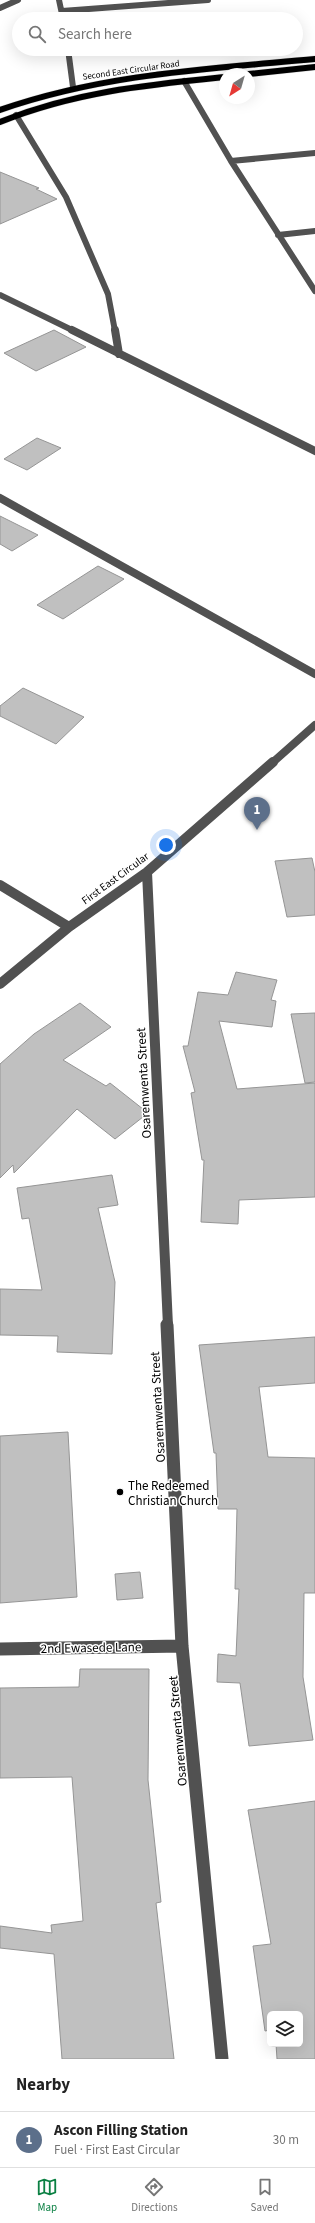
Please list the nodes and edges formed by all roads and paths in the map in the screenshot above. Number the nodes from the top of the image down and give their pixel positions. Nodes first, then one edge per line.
1 (18, 0) edge
2 (59, 0) edge
3 (208, 0) edge
4 (0, 8) edge
5 (62, 11) joint
6 (69, 56) edge
7 (315, 59) edge
8 (315, 67) edge
9 (255, 73) edge
10 (219, 77) edge
11 (184, 81) junction
12 (73, 86) junction
13 (0, 110) edge
14 (16, 115) junction
15 (0, 122) edge
16 (315, 154) edge
17 (231, 161) junction
18 (315, 231) edge
19 (278, 235) junction
20 (315, 292) edge
21 (0, 295) edge
22 (119, 354) junction
23 (315, 451) edge
24 (0, 498) edge
25 (315, 674) edge
26 (315, 725) edge
27 (147, 872) junction
28 (0, 885) edge
29 (69, 927) junction
30 (0, 984) edge
31 (182, 1646) junction
32 (0, 1649) edge
33 (222, 2059) edge

1 - 4 street
2 - 5 street
3 - 5 street
6 - 12 street
7 - 12 main road, Second East Circular Road
8 - 9 main road
10 - 11 main road, Second East Circular Road
11 - 14 main road, Second East Circular Road
11 - 17 street
12 - 13 main road, Second East Circular Road
14 - 15 main road, Second East Circular Road
14 - 22 street
16 - 17 street
17 - 19 street
18 - 19 street
19 - 20 street
21 - 22 street
22 - 23 street
24 - 25 street
26 - 27 street, First East Circular
27 - 29 street, First East Circular
27 - 31 street, Osaremwenta Street
28 - 29 street
29 - 30 street, First East Circular
31 - 32 street, 2nd Ewasede Lane
31 - 33 street, Osaremwenta Street

